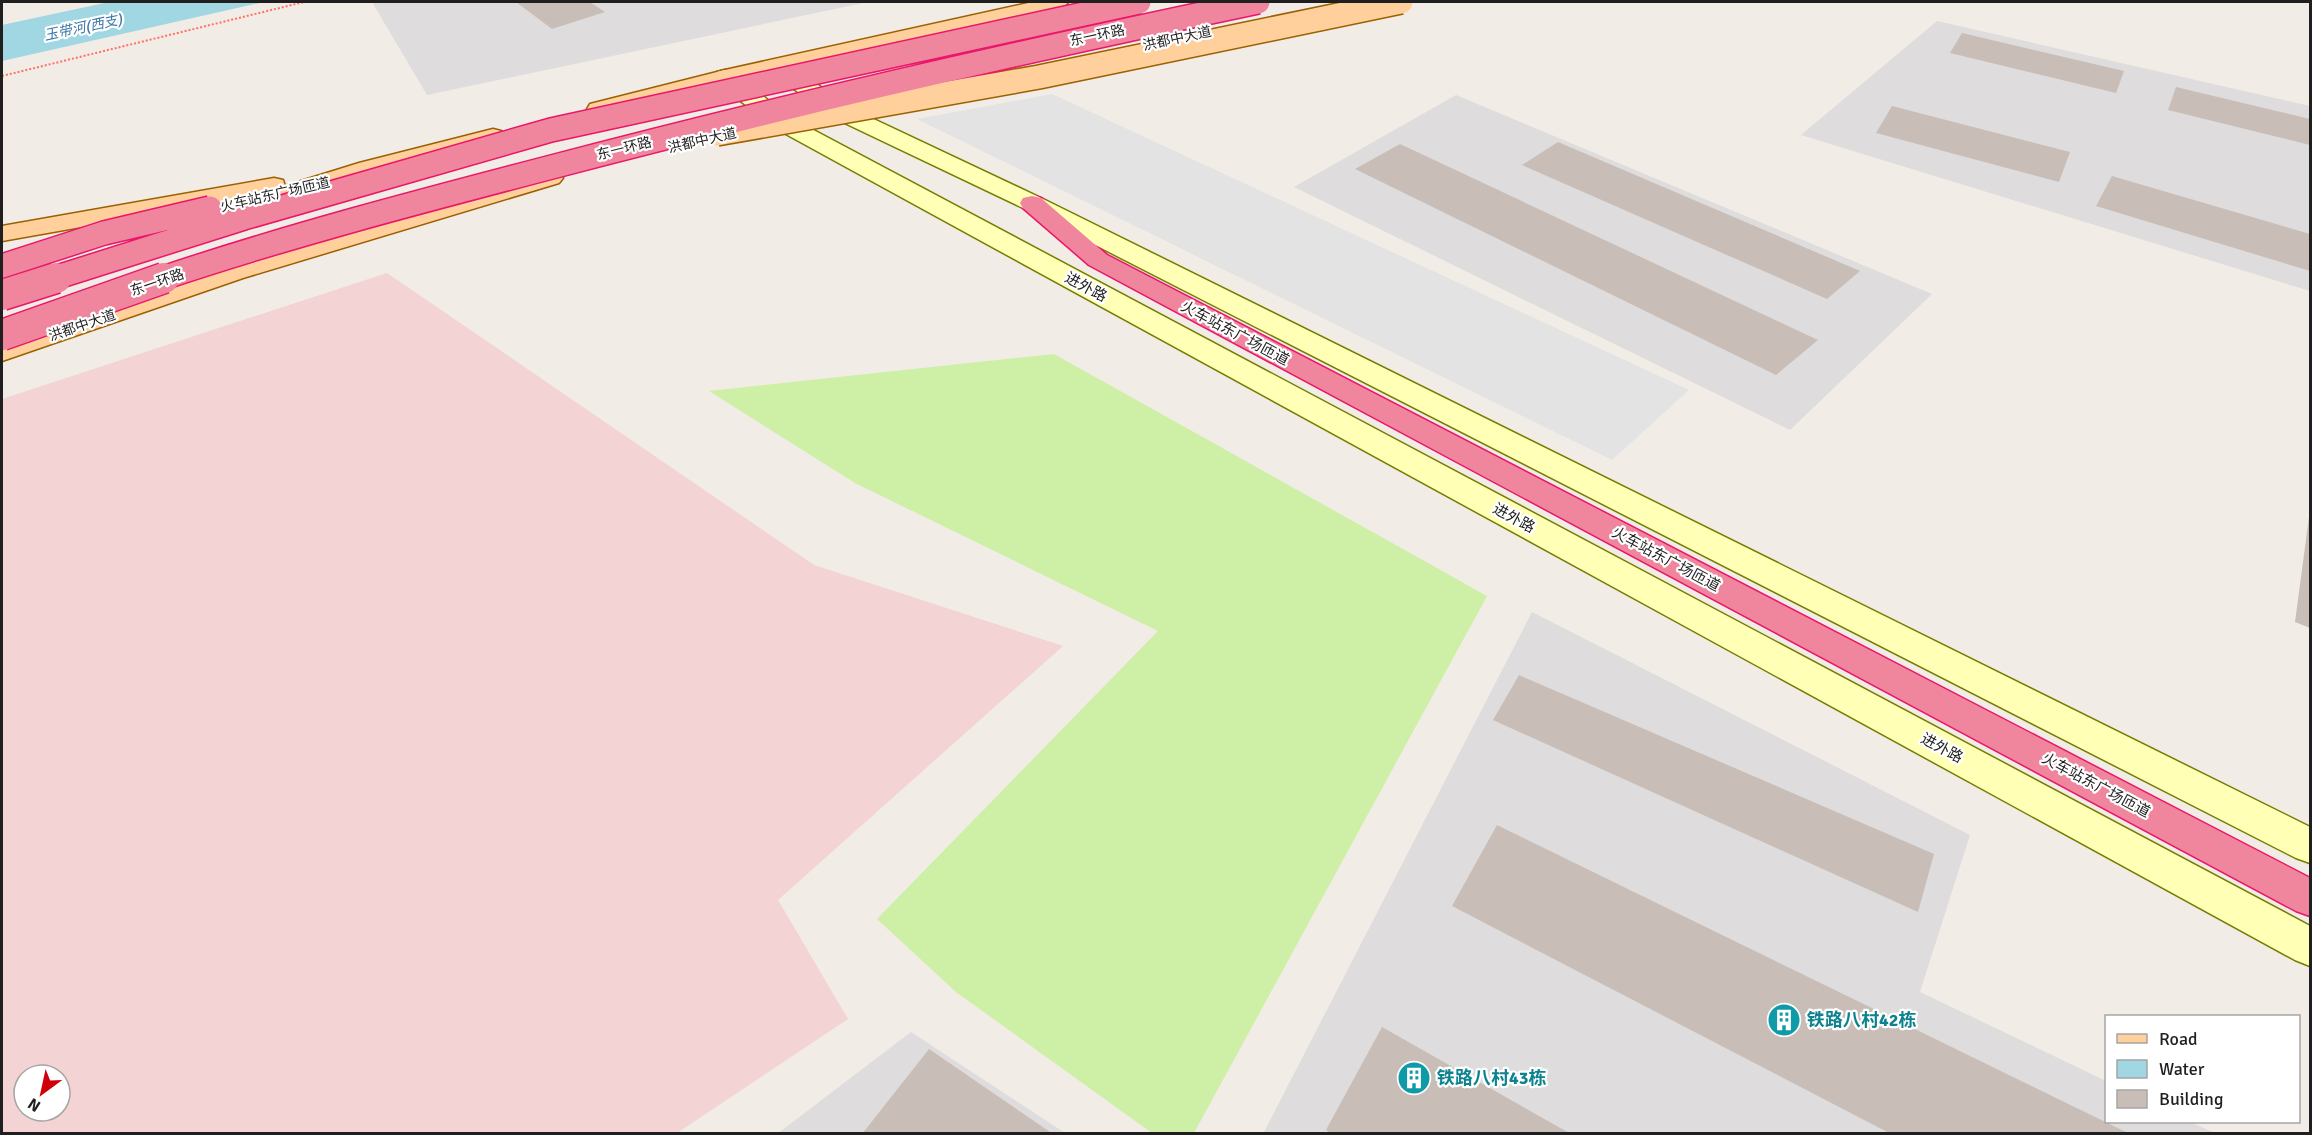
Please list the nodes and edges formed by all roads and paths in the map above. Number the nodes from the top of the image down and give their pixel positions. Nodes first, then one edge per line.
1 (304, 2) edge
2 (1058, 2) edge
3 (1139, 2) edge
4 (1258, 2) edge
5 (1348, 2) edge
6 (1401, 2) edge
7 (778, 66) junction
8 (2, 76) edge
9 (725, 77) junction
10 (838, 111) junction
11 (781, 122) junction
12 (551, 130) junction
13 (591, 156) junction
14 (367, 168) junction
15 (1032, 203) junction
16 (2, 234) edge
17 (2, 266) edge
18 (2, 284) edge
19 (2, 295) edge
20 (2, 335) edge
21 (2, 353) edge
22 (2310, 846) edge
23 (2310, 898) edge
24 (2310, 947) edge

1 - 8 path
2 - 7 main road
3 - 12 highway, 东一环路, bridge
4 - 13 highway, 东一环路, bridge
5 - 10 main road, 洪都中大道
6 - 13 main road, bridge
7 - 9 main road
7 - 10 street
9 - 11 street, 进外路
9 - 14 main road
10 - 11 main road, 洪都中大道
10 - 15 street
11 - 21 main road, 洪都中大道
11 - 24 street, 进外路
12 - 17 highway, 火车站东广场匝道, bridge
12 - 19 highway, 东一环路, bridge
13 - 20 highway, 东一环路, bridge
14 - 16 main road
14 - 18 main road
15 - 22 street
15 - 23 highway, 火车站东广场匝道

